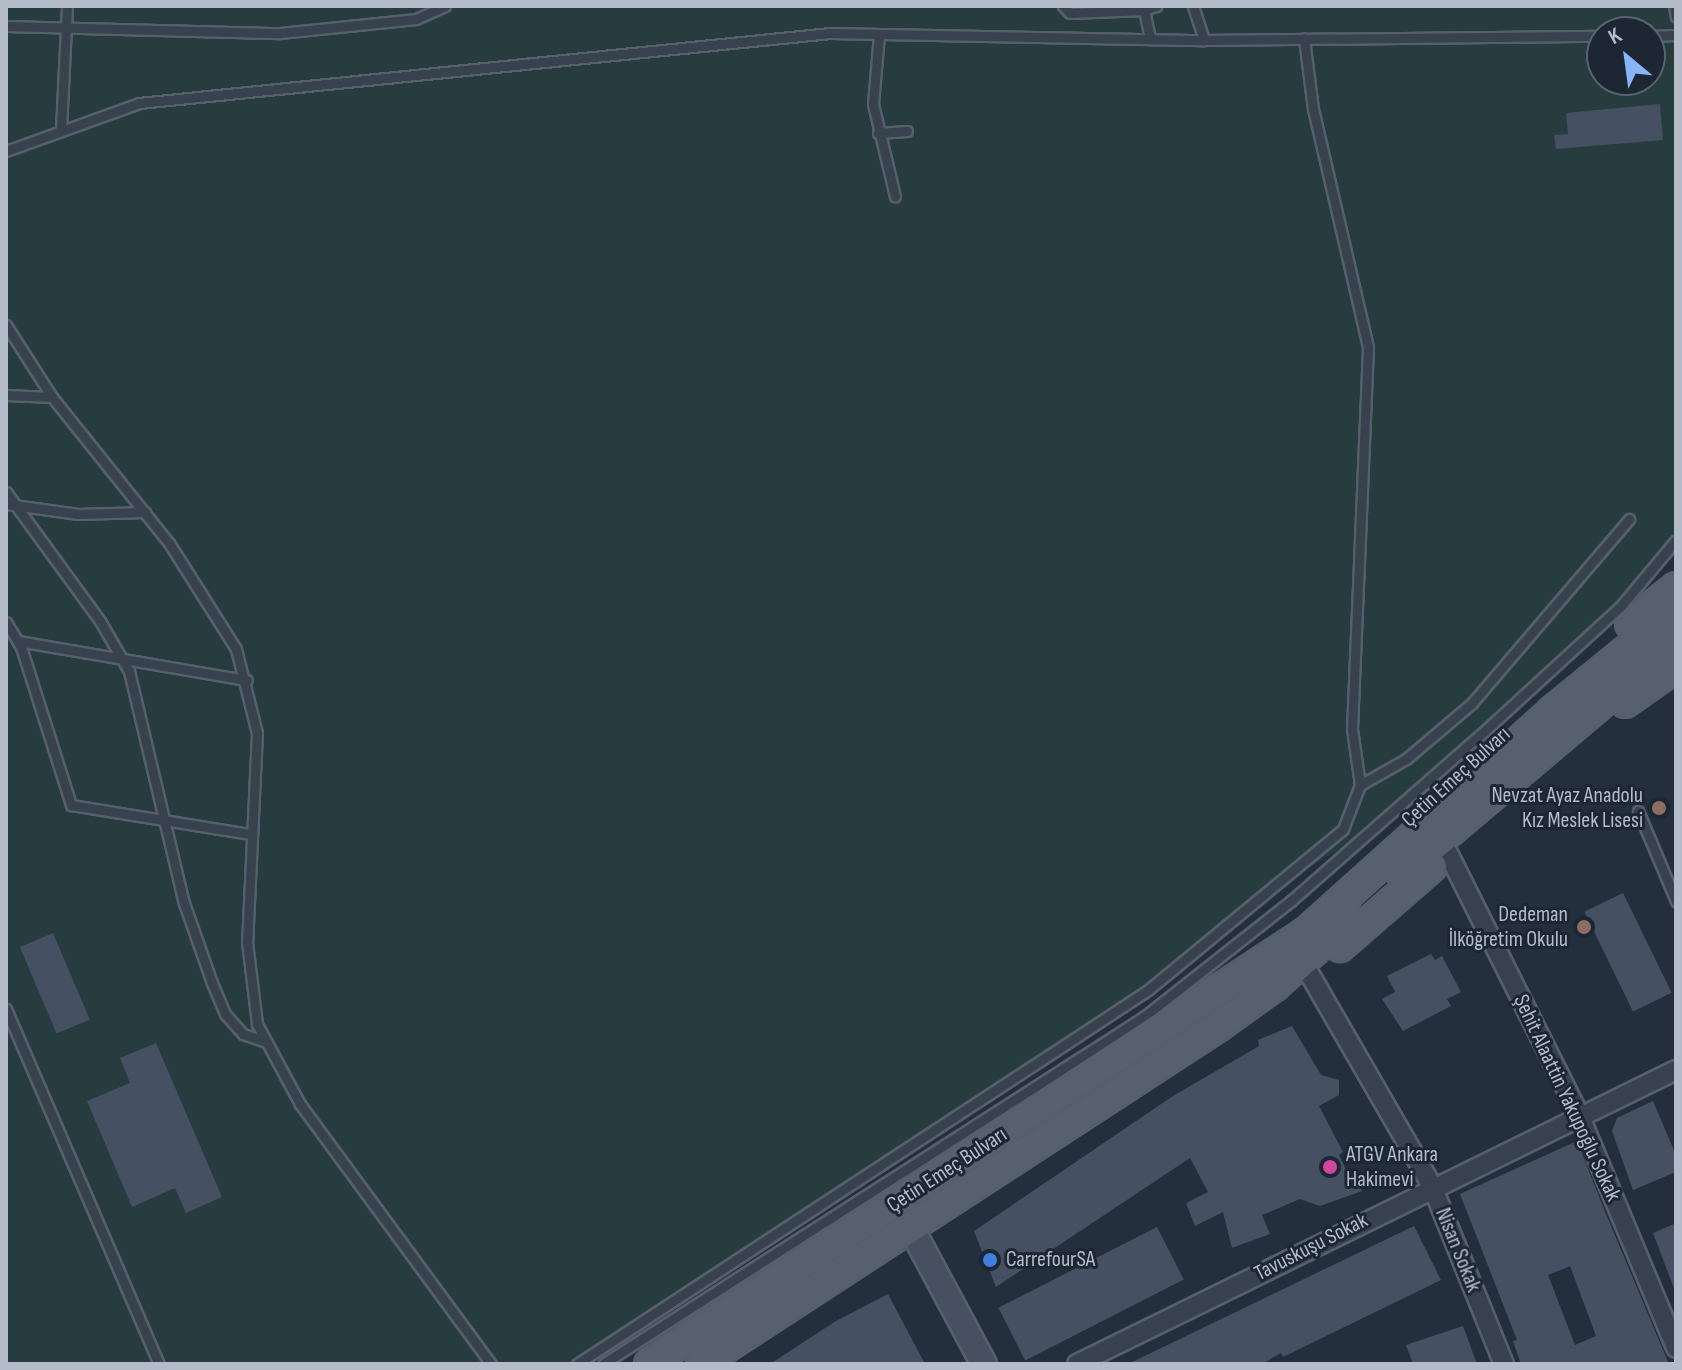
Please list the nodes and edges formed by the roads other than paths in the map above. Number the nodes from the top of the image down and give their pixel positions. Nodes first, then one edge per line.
1 (67, 6) edge
2 (445, 6) edge
3 (1063, 6) edge
4 (1156, 6) edge
5 (1193, 6) edge
6 (1674, 6) edge
7 (1144, 10) junction
8 (1676, 17) edge
9 (6, 26) edge
10 (65, 27) junction
11 (879, 34) junction
12 (1586, 36) edge
13 (1150, 39) junction
14 (1304, 39) junction
15 (1204, 40) junction
16 (61, 129) junction
17 (907, 131) dead end
18 (878, 133) junction
19 (6, 151) edge
20 (891, 182) junction
21 (904, 182) dead end
22 (895, 196) dead end
23 (6, 325) edge
24 (6, 395) edge
25 (52, 397) junction
26 (6, 492) edge
27 (6, 504) edge
28 (19, 509) junction
29 (145, 512) junction
30 (1629, 519) dead end
31 (1676, 540) edge
32 (1676, 587) edge
33 (6, 622) edge
34 (1671, 630) edge
35 (18, 641) junction
36 (122, 661) junction
37 (1676, 667) edge
38 (247, 680) junction
39 (1360, 785) junction
40 (1638, 811) dead end
41 (162, 820) junction
42 (251, 834) junction
43 (1448, 853) junction
44 (1676, 901) edge
45 (1309, 973) junction
46 (1244, 976) junction
47 (1275, 986) junction
48 (6, 1009) edge
49 (266, 1042) junction
50 (1676, 1070) edge
51 (1580, 1117) junction
52 (1432, 1186) junction
53 (911, 1228) junction
54 (1676, 1348) edge
55 (735, 1355) edge
56 (159, 1364) edge
57 (491, 1364) edge
58 (577, 1364) edge
59 (603, 1364) edge
60 (649, 1364) edge
61 (701, 1364) edge
62 (984, 1364) edge
63 (1077, 1364) edge
64 (1504, 1364) edge

1 - 10 lane
2 - 10 lane
3 - 7 lane
4 - 7 lane
5 - 15 lane
6 - 8 lane
7 - 13 lane
9 - 10 lane
10 - 16 lane
11 - 13 lane
11 - 16 lane
11 - 18 lane
12 - 14 lane
13 - 15 lane
14 - 15 lane
14 - 39 lane
16 - 19 lane
17 - 18 lane
18 - 20 lane
20 - 21 lane
20 - 22 lane
23 - 25 lane
24 - 25 lane
25 - 29 lane
26 - 28 lane
27 - 28 lane
28 - 29 lane
28 - 36 lane
29 - 38 lane
30 - 39 lane
31 - 59 lane
32 - 46 main road, Çetin Emeç Bulvarı
33 - 35 lane
34 - 46 main road, Çetin Emeç Bulvarı
34 - 47 main road, Çetin Emeç Bulvarı
35 - 36 lane
35 - 41 lane
36 - 38 lane
36 - 41 lane
37 - 43 main road, Çetin Emeç Bulvarı
38 - 42 lane
39 - 58 lane
40 - 44 lane
41 - 42 lane
41 - 49 lane
42 - 49 lane
43 - 45 main road, Çetin Emeç Bulvarı
43 - 51 street, Şehit Alaattin Yakupoğlu Sokak
45 - 47 main road, Çetin Emeç Bulvarı
45 - 52 street, Nisan Sokak
46 - 60 main road, Çetin Emeç Bulvarı
47 - 53 main road, Çetin Emeç Bulvarı
48 - 56 lane
49 - 57 lane
50 - 51 street, Tavuskuşu Sokak
51 - 52 street, Tavuskuşu Sokak
51 - 54 street, Şehit Alaattin Yakupoğlu Sokak
52 - 63 street, Tavuskuşu Sokak
52 - 64 street, Nisan Sokak
53 - 55 main road, Çetin Emeç Bulvarı
53 - 62 street
55 - 61 main road, Çetin Emeç Bulvarı

